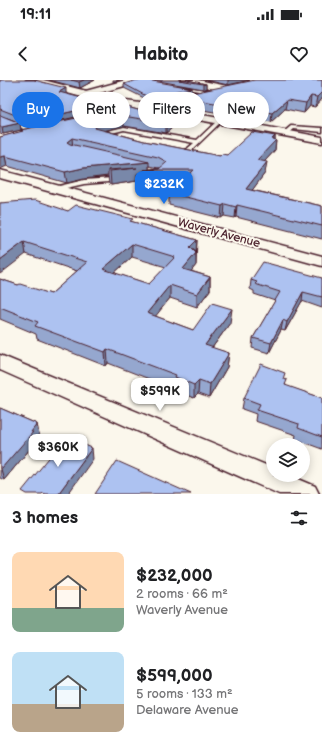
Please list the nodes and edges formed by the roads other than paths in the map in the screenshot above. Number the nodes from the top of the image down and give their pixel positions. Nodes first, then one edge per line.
1 (31, 80) edge
2 (140, 80) edge
3 (185, 80) edge
4 (175, 86) edge
5 (233, 88) joint
6 (77, 92) edge
7 (93, 92) edge
8 (212, 93) junction
9 (205, 94) edge
10 (0, 117) edge
11 (213, 128) edge
12 (258, 128) edge
13 (42, 130) joint
14 (320, 133) edge
15 (14, 137) edge
16 (107, 138) edge
17 (198, 142) junction
18 (174, 153) edge
19 (150, 169) edge
20 (0, 174) edge
21 (53, 189) junction
22 (322, 261) edge
23 (0, 362) edge
24 (306, 494) edge

1 - 6 street
2 - 7 street
3 - 5 street
4 - 8 lane
5 - 8 main road
8 - 9 main road
10 - 13 lane
11 - 17 lane
12 - 14 street
13 - 15 main road
16 - 17 lane
17 - 18 lane
19 - 21 lane
20 - 21 street, Waverly Avenue
21 - 22 street, Waverly Avenue
23 - 24 street

